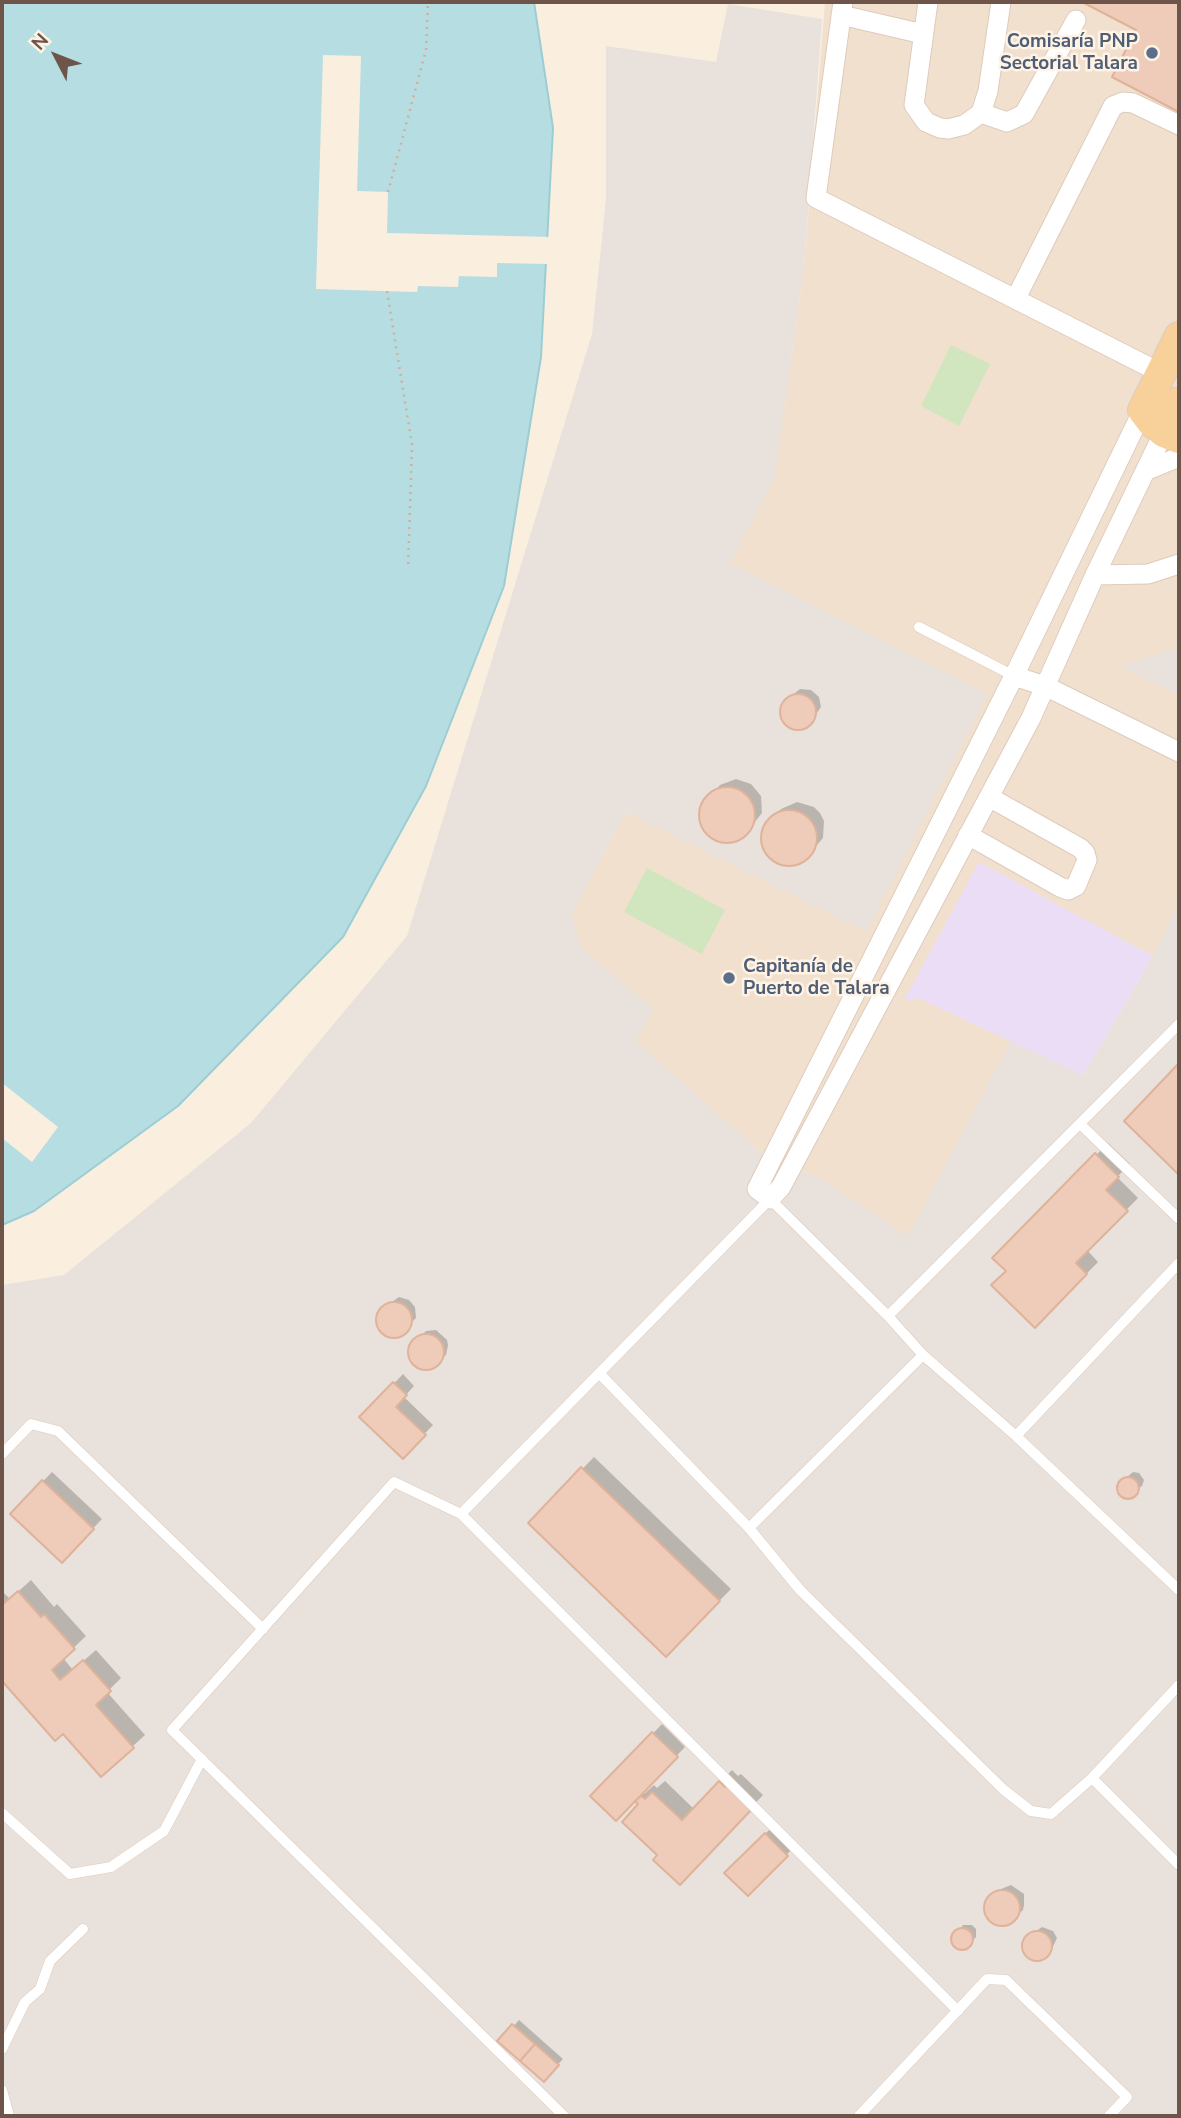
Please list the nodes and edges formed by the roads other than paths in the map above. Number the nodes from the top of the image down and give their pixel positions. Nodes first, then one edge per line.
1 (928, 2) edge
2 (1001, 2) edge
3 (842, 9) edge
4 (1076, 20) dead end
5 (923, 34) junction
6 (981, 113) junction
7 (1179, 125) edge
8 (1016, 298) junction
9 (1179, 337) edge
10 (1170, 381) edge
11 (1179, 402) edge
12 (1143, 410) junction
13 (1172, 435) edge
14 (1179, 457) edge
15 (1145, 471) junction
16 (1179, 564) edge
17 (1095, 575) junction
18 (919, 627) dead end
19 (1014, 676) junction
20 (1045, 686) junction
21 (1179, 752) edge
22 (989, 797) junction
23 (968, 835) junction
24 (1179, 1024) edge
25 (1080, 1124) junction
26 (764, 1194) junction
27 (1179, 1219) edge
28 (1179, 1263) edge
29 (888, 1316) junction
30 (923, 1355) junction
31 (599, 1373) junction
32 (1016, 1436) junction
33 (2, 1454) edge
34 (461, 1514) junction
35 (749, 1528) junction
36 (1179, 1590) edge
37 (263, 1629) junction
38 (1179, 1685) edge
39 (202, 1759) junction
40 (1092, 1778) junction
41 (2, 1813) edge
42 (1179, 1865) edge
43 (83, 1929) dead end
44 (958, 2011) junction
45 (2, 2049) edge
46 (2, 2090) edge
47 (9, 2116) edge
48 (564, 2116) edge
49 (859, 2116) edge
50 (1109, 2116) edge

1 - 5 street
2 - 6 street
3 - 5 street
3 - 8 street
4 - 6 street
5 - 6 street
7 - 8 street
8 - 10 street
9 - 10 main road
10 - 12 main road
11 - 13 main road
12 - 13 main road
12 - 19 street
13 - 15 street
14 - 15 street
15 - 17 street
16 - 17 street
17 - 20 street
18 - 19 lane
19 - 20 street
19 - 26 street
20 - 21 street
20 - 22 street
22 - 23 street
22 - 23 street
23 - 26 street
24 - 25 lane
25 - 27 lane
25 - 29 lane
26 - 29 lane
26 - 31 lane
28 - 32 lane
29 - 30 lane
30 - 32 lane
30 - 35 lane
31 - 34 lane
31 - 35 lane
32 - 36 lane
33 - 37 lane
34 - 37 lane
34 - 44 lane
35 - 40 lane
37 - 39 lane
38 - 40 lane
39 - 41 lane
39 - 48 lane
40 - 42 lane
43 - 45 lane
44 - 49 lane
44 - 50 lane
46 - 47 lane

